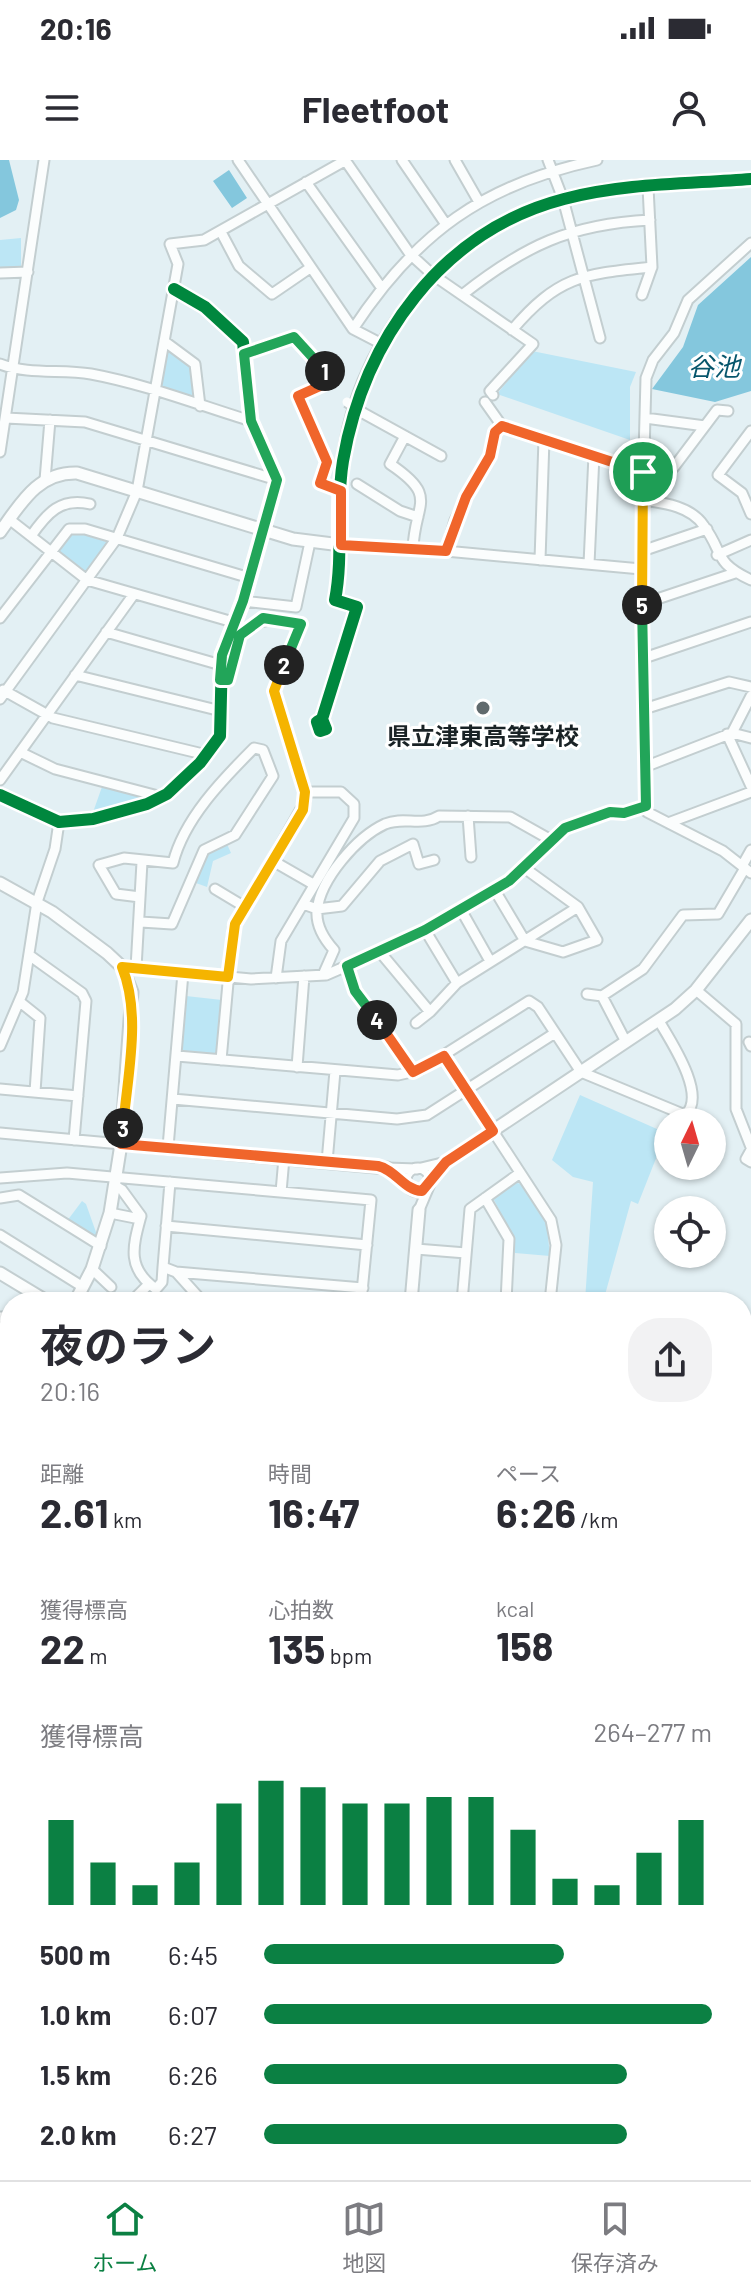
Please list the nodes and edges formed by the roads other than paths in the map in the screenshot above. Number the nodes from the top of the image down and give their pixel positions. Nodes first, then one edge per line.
1 (44, 160) edge
2 (239, 160) edge
3 (346, 160) edge
4 (402, 160) edge
5 (597, 160) edge
6 (460, 161) edge
7 (550, 165) edge
8 (751, 179) edge
9 (306, 182) junction
10 (648, 187) junction
11 (563, 199) junction
12 (479, 202) junction
13 (265, 205) junction
14 (650, 220) junction
15 (445, 223) junction
16 (221, 232) junction
17 (571, 232) junction
18 (751, 243) edge
19 (410, 254) junction
20 (652, 267) junction
21 (310, 268) junction
22 (28, 272) junction
23 (0, 273) edge
24 (433, 275) junction
25 (582, 275) junction
26 (381, 287) junction
27 (174, 289) junction
28 (462, 295) junction
29 (642, 295) dead end
30 (353, 329) junction
31 (512, 330) junction
32 (600, 338) dead end
33 (164, 341) junction
34 (382, 344) junction
35 (244, 354) junction
36 (0, 364) edge
37 (13, 369) junction
38 (155, 392) junction
39 (200, 406) junction
40 (355, 407) junction
41 (728, 411) dead end
42 (6, 418) junction
43 (645, 418) junction
44 (50, 420) junction
45 (251, 421) junction
46 (502, 426) junction
47 (705, 426) junction
48 (751, 431) edge
49 (405, 436) junction
50 (544, 439) junction
51 (146, 440) junction
52 (0, 452) edge
53 (644, 453) junction
54 (594, 455) junction
55 (441, 456) dead end
56 (643, 472) junction
57 (45, 480) junction
58 (277, 480) junction
59 (357, 484) dead end
60 (751, 486) edge
61 (137, 491) junction
62 (341, 491) junction
63 (742, 493) junction
64 (642, 500) junction
65 (90, 504) dead end
66 (751, 514) edge
67 (6, 516) edge
68 (418, 517) junction
69 (707, 529) junction
70 (264, 531) junction
71 (0, 532) edge
72 (31, 536) junction
73 (117, 538) junction
74 (751, 540) edge
75 (310, 542) junction
76 (341, 545) junction
77 (413, 548) junction
78 (50, 550) junction
79 (446, 551) junction
80 (642, 551) junction
81 (717, 555) junction
82 (540, 560) junction
83 (589, 564) junction
84 (641, 569) junction
85 (735, 573) junction
86 (250, 578) junction
87 (87, 580) junction
88 (751, 580) edge
89 (134, 594) junction
90 (243, 601) junction
91 (642, 604) junction
92 (0, 618) edge
93 (233, 622) junction
94 (751, 622) edge
95 (106, 632) junction
96 (644, 658) junction
97 (221, 665) junction
98 (75, 675) junction
99 (220, 680) junction
100 (751, 687) edge
101 (2, 693) edge
102 (751, 696) edge
103 (644, 709) junction
104 (221, 711) junction
105 (48, 714) junction
106 (322, 719) dead end
107 (730, 734) junction
108 (751, 738) edge
109 (20, 752) junction
110 (207, 755) junction
111 (647, 766) junction
112 (0, 780) edge
113 (751, 786) edge
114 (305, 792) junction
115 (751, 792) edge
116 (0, 795) edge
117 (162, 797) junction
118 (646, 806) junction
119 (468, 816) junction
120 (59, 822) junction
121 (668, 823) junction
122 (551, 840) junction
123 (751, 850) edge
124 (471, 857) dead end
125 (434, 860) dead end
126 (273, 861) junction
127 (142, 862) junction
128 (523, 867) junction
129 (746, 869) edge
130 (0, 883) edge
131 (313, 884) junction
132 (215, 889) dead end
133 (494, 889) junction
134 (140, 897) junction
135 (37, 902) junction
136 (303, 904) junction
137 (245, 907) junction
138 (578, 907) junction
139 (460, 908) junction
140 (317, 909) junction
141 (751, 920) edge
142 (141, 922) junction
143 (425, 930) junction
144 (525, 941) junction
145 (380, 952) junction
146 (29, 955) junction
147 (490, 961) junction
148 (347, 966) junction
149 (122, 967) junction
150 (136, 968) junction
151 (183, 973) junction
152 (323, 975) junction
153 (304, 976) junction
154 (228, 977) junction
155 (276, 978) junction
156 (457, 983) junction
157 (696, 990) junction
158 (587, 994) dead end
159 (602, 996) junction
160 (20, 1002) junction
161 (430, 1012) junction
162 (659, 1021) junction
163 (416, 1023) dead end
164 (3, 1031) edge
165 (555, 1033) junction
166 (626, 1042) junction
167 (0, 1046) edge
168 (177, 1056) junction
169 (444, 1056) junction
170 (221, 1060) junction
171 (297, 1067) junction
172 (335, 1071) junction
173 (413, 1072) junction
174 (581, 1072) junction
175 (0, 1089) edge
176 (35, 1092) junction
177 (467, 1092) junction
178 (78, 1096) junction
179 (173, 1099) junction
180 (331, 1114) junction
181 (493, 1131) junction
182 (0, 1133) edge
183 (74, 1140) junction
184 (121, 1144) junction
185 (168, 1147) junction
186 (751, 1148) edge
187 (284, 1158) junction
188 (327, 1162) junction
189 (446, 1162) junction
190 (751, 1162) edge
191 (387, 1168) junction
192 (417, 1169) junction
193 (520, 1173) junction
194 (0, 1178) edge
195 (116, 1181) junction
196 (170, 1182) junction
197 (407, 1185) junction
198 (429, 1185) junction
199 (281, 1192) junction
200 (0, 1198) edge
201 (485, 1198) junction
202 (419, 1210) junction
203 (110, 1213) junction
204 (140, 1219) junction
205 (166, 1226) junction
206 (0, 1235) edge
207 (367, 1245) junction
208 (101, 1246) junction
209 (416, 1249) junction
210 (466, 1253) junction
211 (163, 1267) junction
212 (92, 1269) junction
213 (176, 1272) junction
214 (0, 1273) edge
215 (149, 1284) junction
216 (83, 1287) junction
217 (111, 1287) dead end
218 (363, 1288) junction
219 (31, 1292) edge
220 (80, 1292) edge
221 (141, 1292) edge
222 (194, 1292) edge
223 (362, 1292) edge
224 (412, 1292) edge
225 (463, 1292) edge
226 (506, 1292) edge
227 (551, 1292) edge
228 (500, 2180) edge
229 (506, 2180) edge

1 - 22 street
2 - 13 street
3 - 9 street
3 - 19 street
4 - 15 street
5 - 7 street
6 - 12 street
7 - 11 street
7 - 12 street
8 - 10 street
9 - 13 street
9 - 26 street
10 - 11 street
10 - 14 street
11 - 17 street
11 - 24 street
12 - 15 street
13 - 16 street
13 - 21 street
14 - 17 street
14 - 20 street
15 - 19 street
16 - 21 street
16 - 27 street
17 - 25 street
17 - 28 street
18 - 43 street
19 - 24 street
19 - 26 street
20 - 25 street
20 - 29 street
21 - 30 street
22 - 23 street
22 - 37 street
24 - 28 street
24 - 34 street
25 - 31 street
25 - 32 street
26 - 30 street
27 - 33 street
27 - 35 street
28 - 31 street
30 - 34 street
31 - 46 street
33 - 38 street
33 - 39 street
34 - 40 street
35 - 45 street
35 - 62 street
36 - 37 street
37 - 38 street
37 - 42 street
38 - 39 street
38 - 51 street
39 - 45 street
40 - 49 street
40 - 62 street
41 - 47 street
42 - 44 street
42 - 52 street
43 - 47 street
43 - 53 street
44 - 51 street
44 - 57 street
45 - 58 street
46 - 50 street
46 - 79 street
47 - 53 street
48 - 63 street
49 - 55 street
49 - 68 street
50 - 54 street
50 - 82 street
51 - 58 street
51 - 61 street
53 - 56 street
54 - 56 street
54 - 83 street
56 - 64 street
57 - 61 street
57 - 67 street
58 - 70 street
59 - 68 street
60 - 63 street
61 - 70 street
61 - 73 street
62 - 76 street
63 - 66 street
64 - 69 street
64 - 80 street
65 - 72 street
67 - 71 street
67 - 72 street
68 - 77 street
69 - 80 street
69 - 81 street
70 - 75 street
70 - 86 street
72 - 78 street
73 - 78 street
73 - 86 street
73 - 87 street
74 - 81 street
75 - 76 street
75 - 90 street
76 - 77 street
76 - 106 street
77 - 79 street
78 - 87 street
78 - 92 street
79 - 82 street
80 - 84 street
81 - 85 street
82 - 83 street
83 - 84 street
84 - 91 street
85 - 88 street
85 - 91 street
86 - 90 street
87 - 89 street
87 - 101 street
89 - 93 street
89 - 95 street
90 - 93 street
91 - 96 street
93 - 97 street
94 - 96 street
95 - 97 street
95 - 98 street
96 - 103 street
97 - 99 street
98 - 104 street
98 - 105 street
99 - 104 street
99 - 114 street
100 - 103 street
101 - 105 street
102 - 107 street
103 - 111 street
104 - 110 street
105 - 109 street
105 - 110 street
107 - 108 street
107 - 111 street
107 - 113 street
109 - 112 street
109 - 117 street
110 - 117 street
111 - 118 street
114 - 126 street
114 - 131 street
115 - 121 street
116 - 120 street
117 - 120 street
118 - 121 street
118 - 122 street
119 - 122 street
119 - 124 street
119 - 140 street
120 - 135 street
121 - 129 street
122 - 128 street
123 - 129 street
125 - 140 street
126 - 131 street
126 - 137 street
127 - 134 street
127 - 134 street
127 - 142 street
128 - 133 street
128 - 138 street
129 - 159 street
130 - 135 street
131 - 136 street
132 - 137 street
133 - 139 street
133 - 144 street
134 - 142 street
135 - 146 street
135 - 149 street
136 - 140 street
136 - 155 street
137 - 154 street
138 - 144 street
138 - 144 street
139 - 143 street
139 - 147 street
140 - 152 street
141 - 157 street
142 - 150 street
143 - 145 street
143 - 156 street
144 - 147 street
145 - 148 street
145 - 161 street
146 - 160 street
146 - 178 street
147 - 156 street
148 - 152 street
148 - 173 street
149 - 150 street
149 - 184 street
150 - 151 street
151 - 154 street
151 - 168 street
152 - 153 street
153 - 155 street
153 - 171 street
154 - 155 street
154 - 170 street
156 - 161 street
157 - 162 street
157 - 186 street
158 - 159 street
159 - 166 street
160 - 164 street
160 - 176 street
161 - 163 street
162 - 166 street
162 - 174 street
164 - 167 street
165 - 169 street
165 - 174 street
165 - 177 street
166 - 174 street
168 - 170 street
168 - 179 street
169 - 173 street
169 - 177 street
170 - 171 street
171 - 172 street
172 - 173 street
172 - 180 street
174 - 181 street
175 - 176 street
176 - 178 street
177 - 180 street
177 - 181 street
178 - 183 street
179 - 180 street
179 - 185 street
180 - 188 street
181 - 189 street
181 - 193 street
182 - 183 street
183 - 184 street
184 - 185 street
184 - 195 street
185 - 187 street
186 - 190 street
187 - 188 street
187 - 199 street
188 - 191 street
189 - 192 street
189 - 198 street
191 - 192 street
191 - 197 street
192 - 197 street
192 - 198 street
193 - 201 street
193 - 227 street
194 - 195 street
195 - 196 street
195 - 203 street
195 - 204 street
196 - 199 street
196 - 205 street
197 - 198 street
197 - 202 street
198 - 202 street
199 - 207 street
200 - 208 street
201 - 210 street
201 - 226 street
202 - 209 street
203 - 204 street
203 - 208 street
204 - 215 street
205 - 207 street
205 - 211 street
206 - 216 street
207 - 218 street
208 - 212 street
209 - 210 street
209 - 224 street
210 - 225 street
211 - 213 street
211 - 215 street
212 - 216 street
212 - 217 street
213 - 218 street
213 - 222 street
214 - 219 street
215 - 221 street
216 - 220 street
218 - 223 street
228 - 229 street

